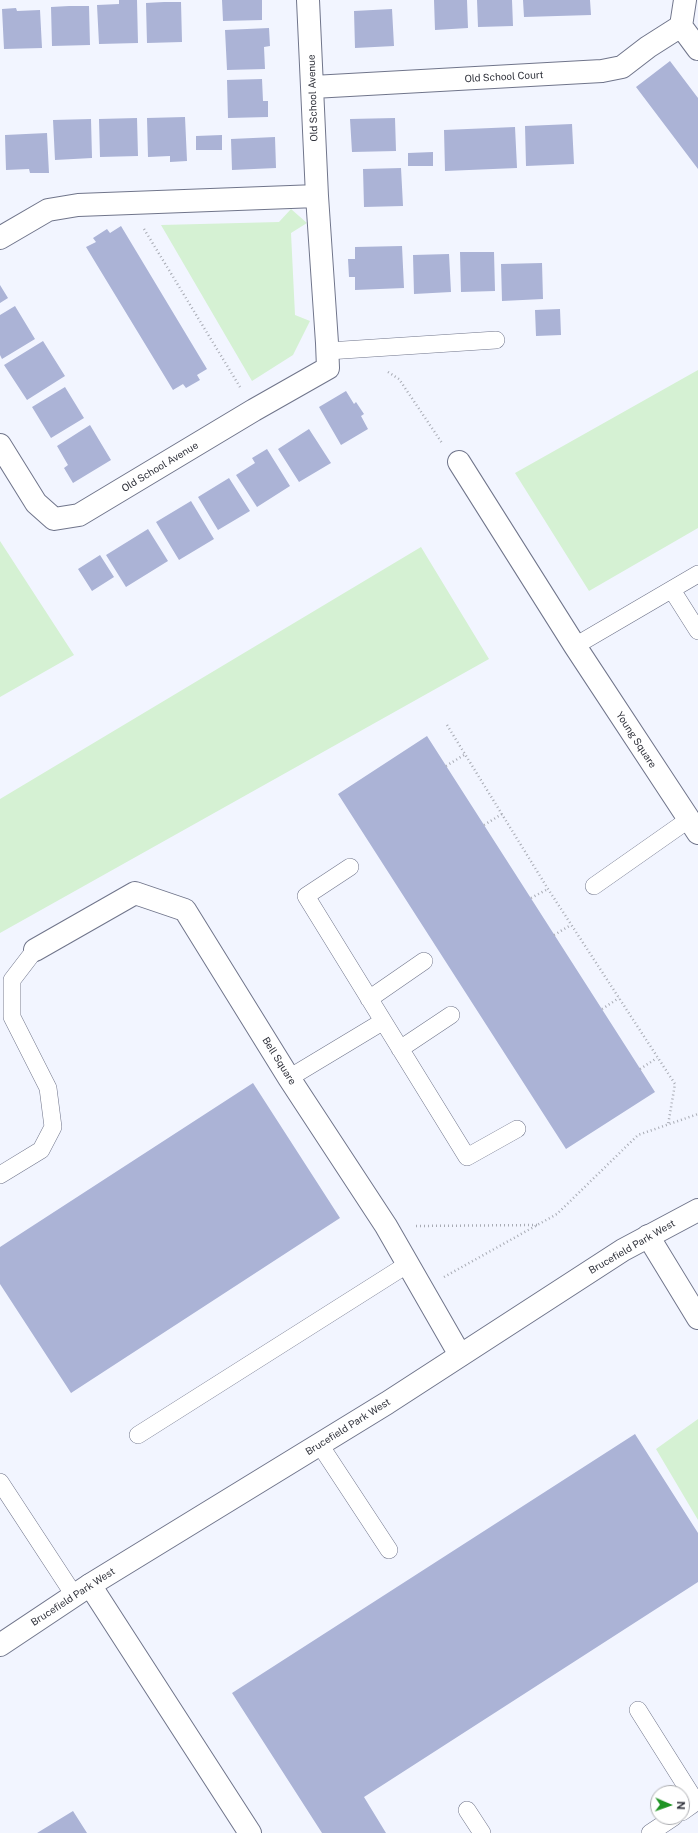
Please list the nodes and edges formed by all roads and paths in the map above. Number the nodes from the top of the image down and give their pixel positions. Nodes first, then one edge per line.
1 (308, 0) edge
2 (685, 0) edge
3 (681, 26) junction
4 (698, 49) edge
5 (313, 87) junction
6 (317, 196) junction
7 (129, 204) junction
8 (0, 238) edge
9 (496, 340) dead end
10 (354, 349) junction
11 (328, 351) junction
12 (254, 410) junction
13 (0, 444) edge
14 (459, 462) joint
15 (698, 574) edge
16 (672, 590) junction
17 (698, 631) edge
18 (575, 646) junction
19 (448, 725) dead end
20 (464, 755) junction
21 (446, 766) dead end
22 (502, 814) junction
23 (484, 825) dead end
24 (693, 826) edge
25 (350, 867) dead end
26 (594, 886) dead end
27 (548, 888) junction
28 (531, 898) dead end
29 (571, 925) junction
30 (554, 935) dead end
31 (35, 950) joint
32 (424, 961) dead end
33 (619, 998) junction
34 (369, 999) junction
35 (602, 1009) dead end
36 (451, 1015) dead end
37 (382, 1022) junction
38 (400, 1049) junction
39 (657, 1058) junction
40 (640, 1069) dead end
41 (289, 1078) junction
42 (698, 1114) edge
43 (668, 1124) junction
44 (517, 1129) dead end
45 (0, 1175) edge
46 (698, 1210) edge
47 (538, 1225) junction
48 (386, 1226) junction
49 (648, 1236) junction
50 (408, 1264) junction
51 (422, 1289) junction
52 (698, 1318) edge
53 (460, 1355) junction
54 (138, 1435) dead end
55 (320, 1445) junction
56 (0, 1482) edge
57 (389, 1550) dead end
58 (82, 1590) junction
59 (0, 1645) edge
60 (638, 1710) dead end
61 (677, 1785) edge
62 (467, 1810) dead end
63 (662, 1825) edge
64 (250, 1833) edge
65 (482, 1833) edge
66 (650, 1833) edge

1 - 5 street, Old School Avenue
2 - 3 street
3 - 4 street
3 - 5 street, Old School Court
5 - 6 street, Old School Avenue
6 - 7 street
6 - 11 street, Old School Avenue
7 - 8 street
7 - 12 path
9 - 10 lane
10 - 11 lane
10 - 14 path
11 - 12 street, Old School Avenue
12 - 13 street, Old School Avenue
14 - 18 street, Young Square
15 - 16 lane
16 - 17 lane
16 - 18 lane
18 - 24 street, Young Square
19 - 20 path
20 - 21 path
20 - 22 path
22 - 23 path
22 - 27 path
24 - 26 lane
25 - 34 lane
27 - 28 path
27 - 29 path
29 - 30 path
29 - 33 path
31 - 41 street, Bell Square
31 - 45 lane
32 - 34 lane
33 - 35 path
33 - 39 path
34 - 37 lane
36 - 38 lane
37 - 38 lane
37 - 41 lane
38 - 44 lane
39 - 40 path
39 - 43 path
41 - 48 street, Bell Square
42 - 43 path
43 - 47 path
46 - 49 street, Brucefield Park West
47 - 48 path
47 - 51 path
48 - 50 street, Bell Square
49 - 52 street
49 - 53 street, Brucefield Park West
50 - 51 street, Bell Square
50 - 54 lane
51 - 53 street, Bell Square
53 - 55 street, Brucefield Park West
55 - 57 lane
55 - 58 street, Brucefield Park West
56 - 58 lane
58 - 59 street, Brucefield Park West
58 - 64 street
60 - 61 lane
62 - 65 lane
63 - 66 lane

